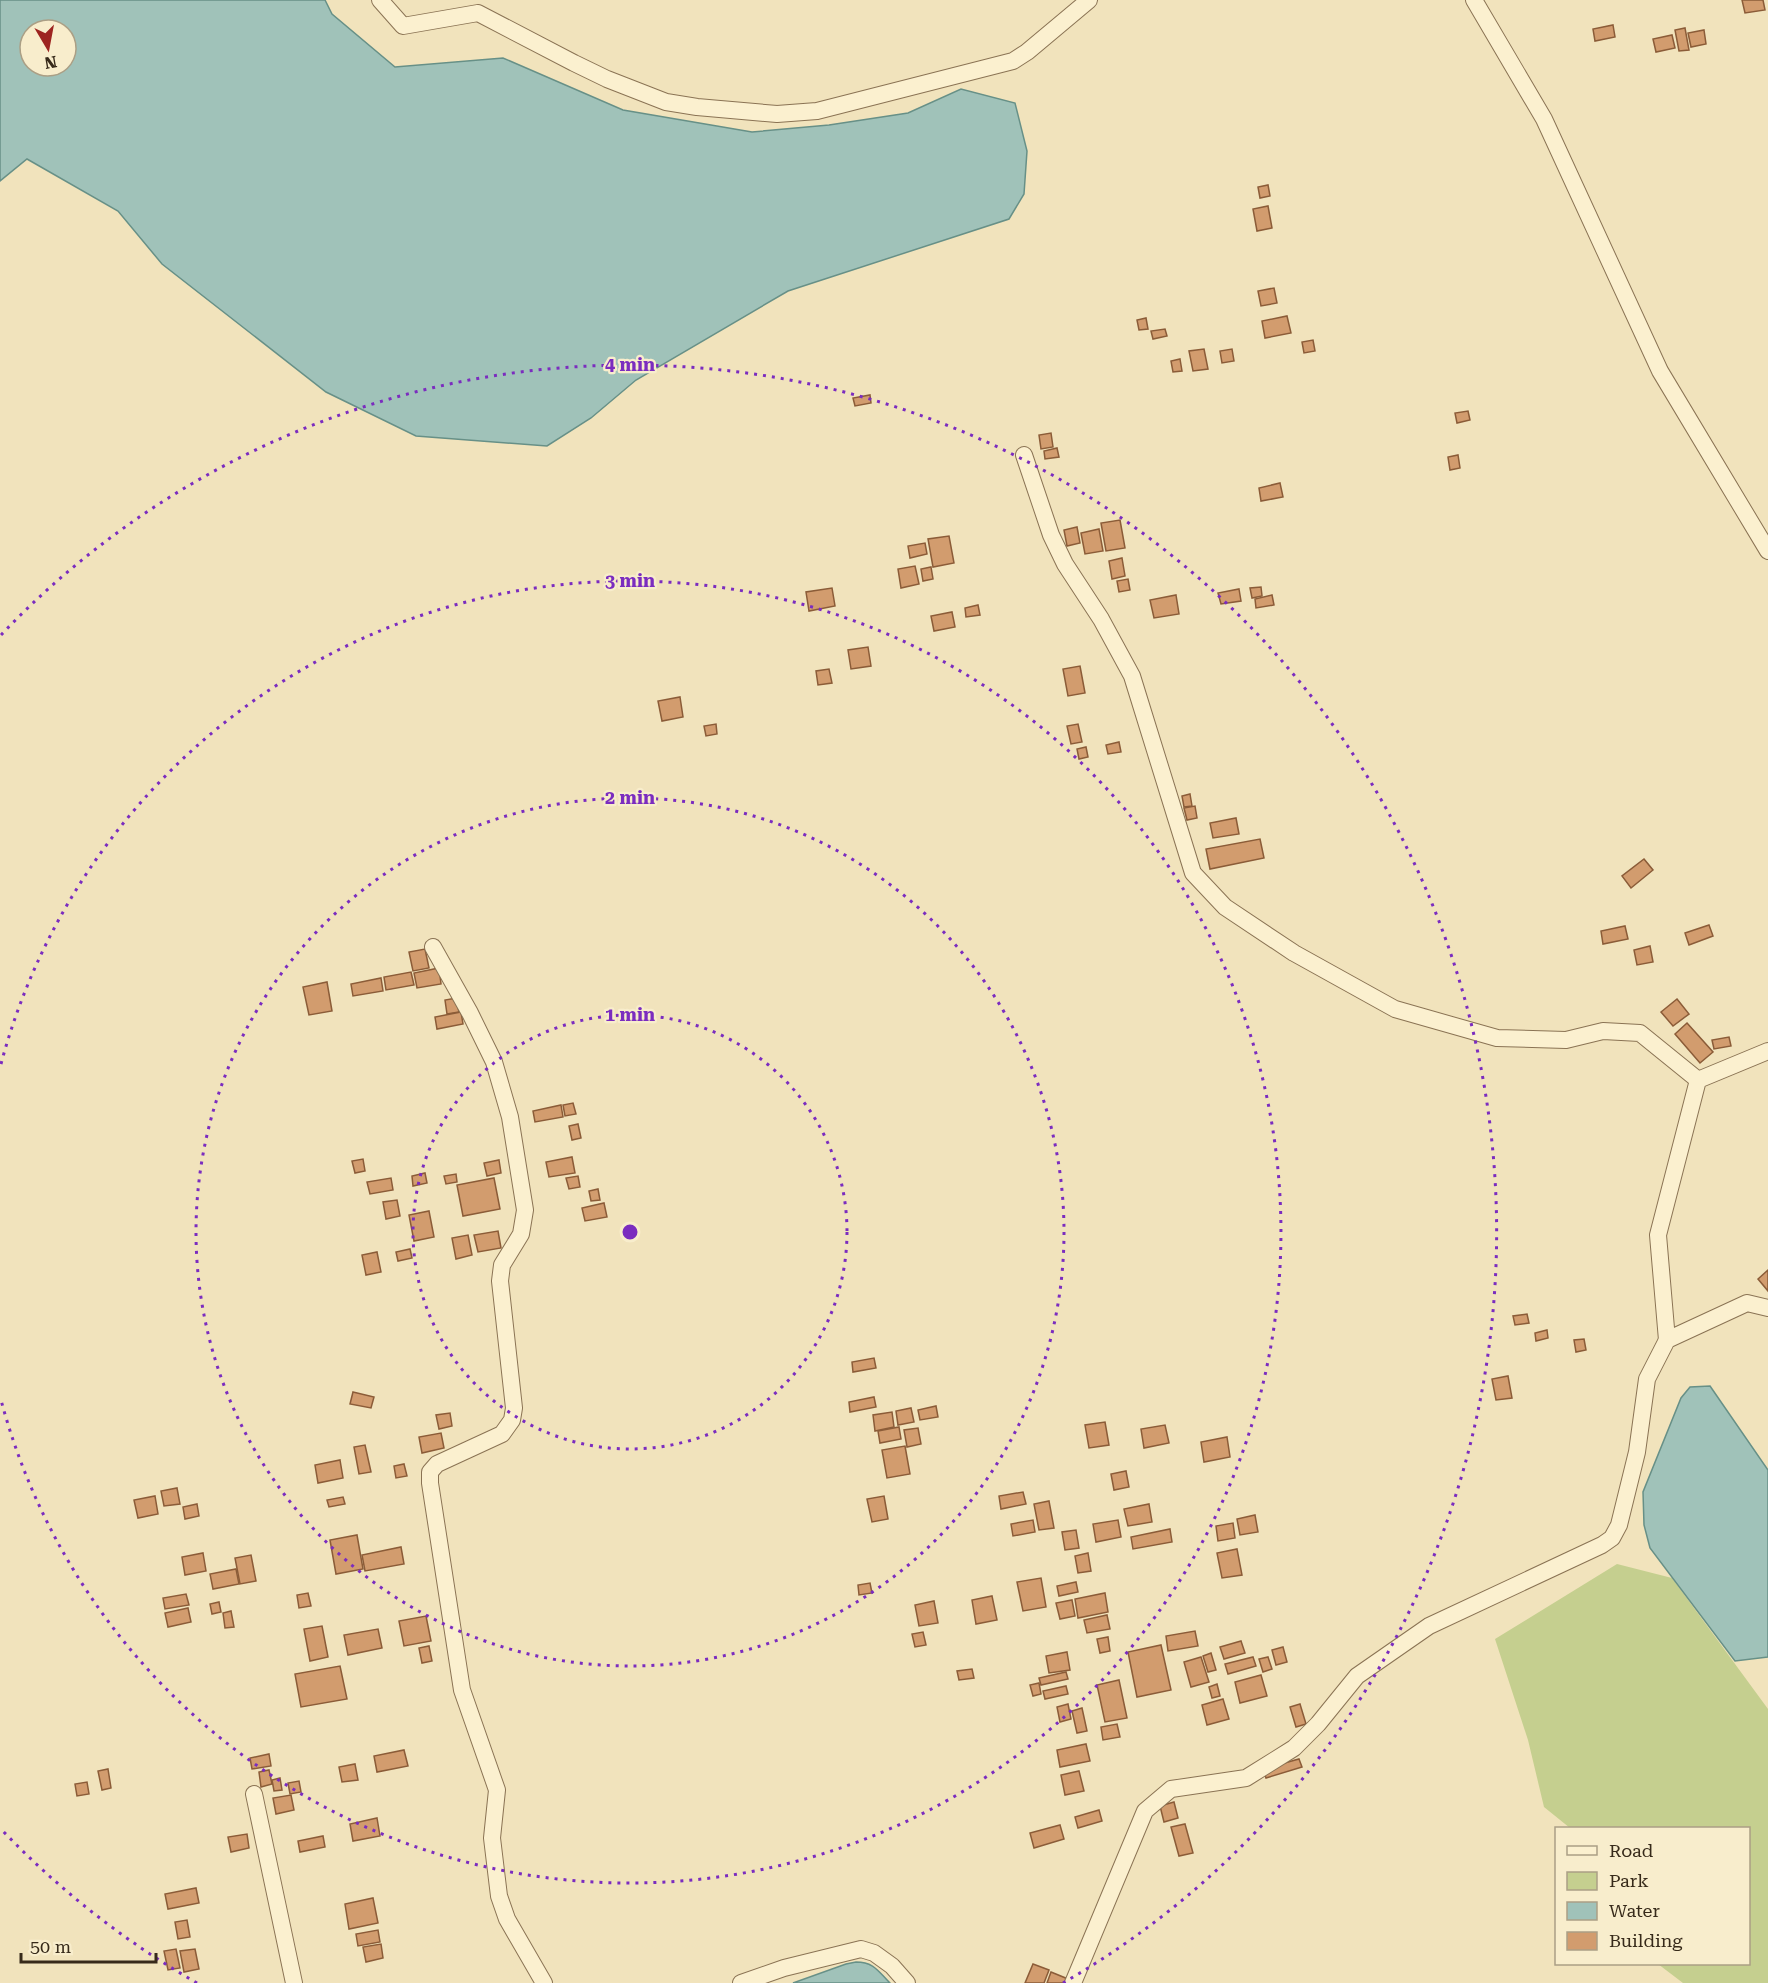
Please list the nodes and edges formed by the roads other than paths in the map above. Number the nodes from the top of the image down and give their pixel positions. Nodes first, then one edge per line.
1 (380, 0) edge
2 (1089, 0) edge
3 (1474, 0) edge
4 (1024, 454) dead end
5 (1768, 551) edge
6 (433, 947) dead end
7 (1768, 1051) edge
8 (1698, 1080) junction
9 (1768, 1308) edge
10 (1667, 1340) junction
11 (254, 1794) dead end
12 (294, 1983) edge
13 (544, 1983) edge
14 (741, 1983) edge
15 (907, 1983) edge
16 (1073, 1983) edge

1 - 2 street
3 - 5 street
4 - 8 street
6 - 13 street
7 - 8 street
8 - 10 street
9 - 10 street
10 - 16 street
11 - 12 street
14 - 15 street

